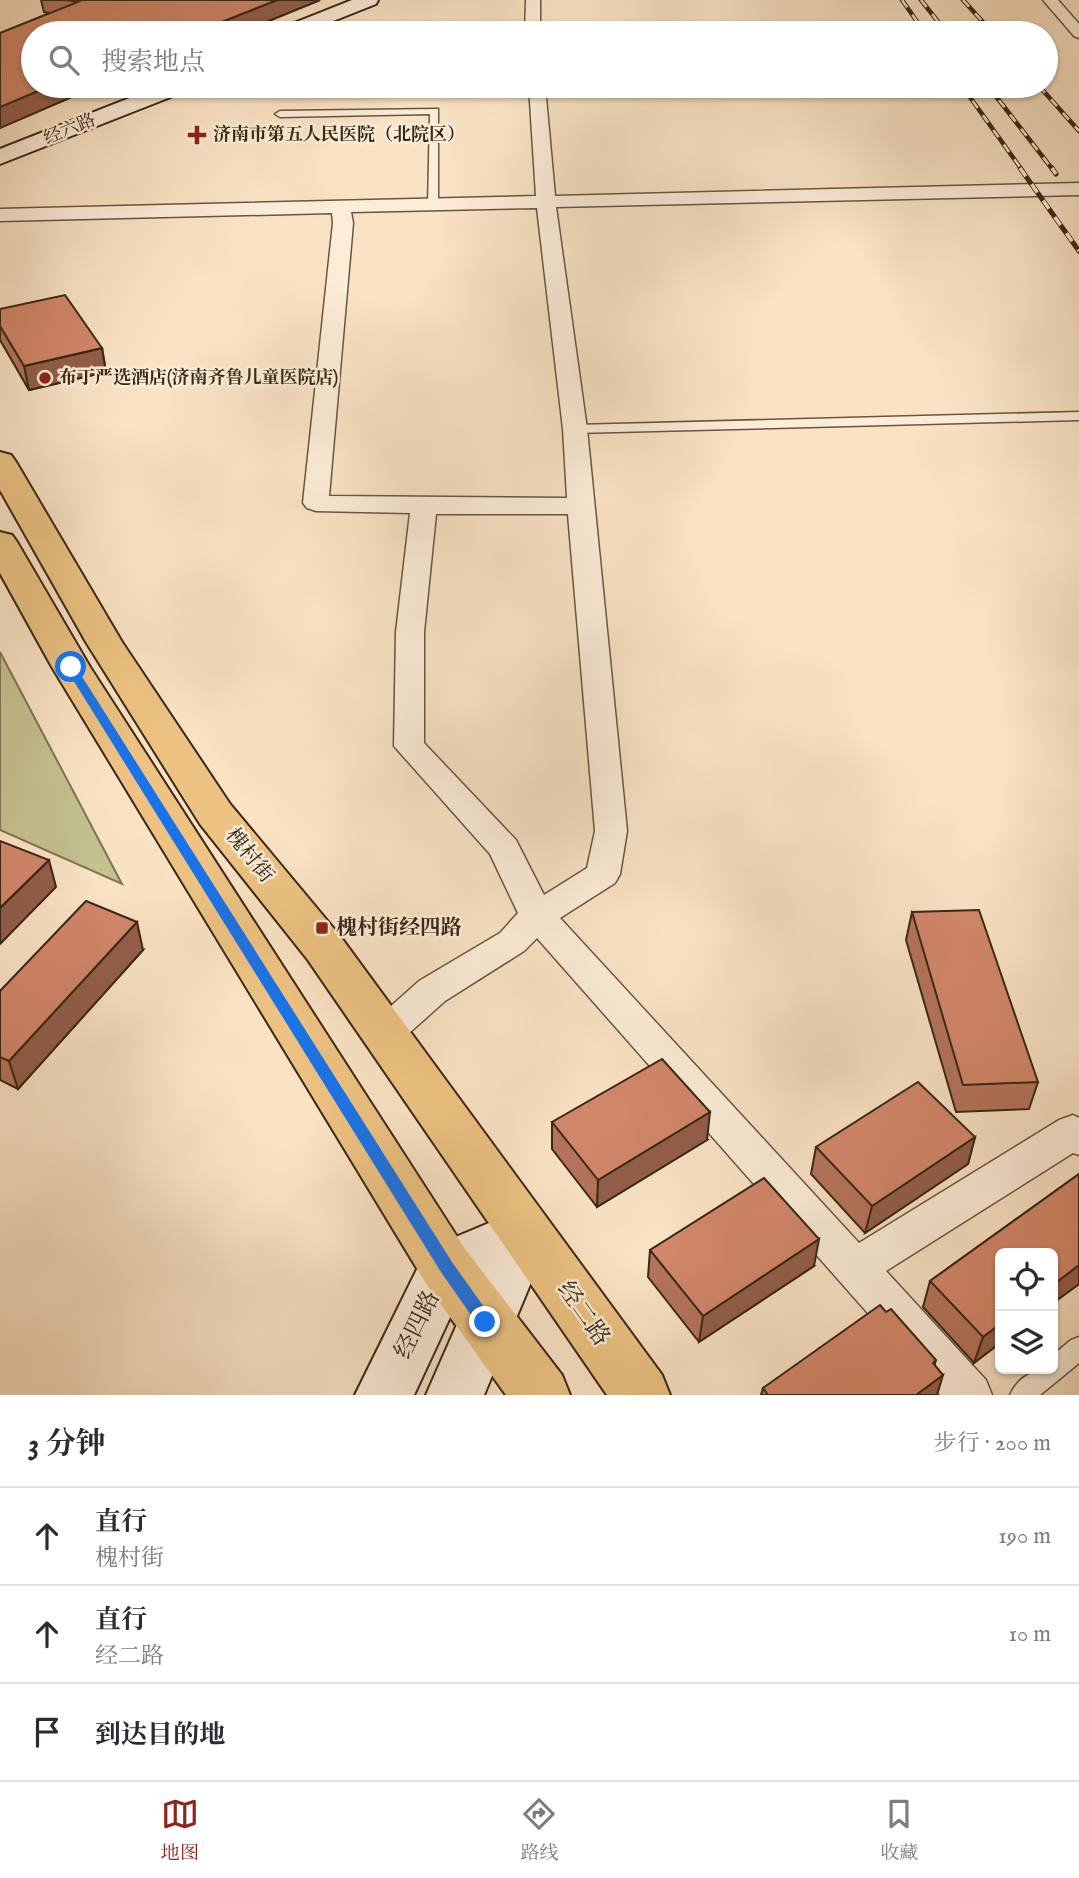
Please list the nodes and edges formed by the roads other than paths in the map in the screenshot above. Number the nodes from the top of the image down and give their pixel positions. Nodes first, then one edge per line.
1 (369, 0) edge
2 (391, 0) edge
3 (533, 0) edge
4 (1050, 0) edge
5 (316, 21) edge
6 (338, 21) edge
7 (533, 21) edge
8 (1079, 33) edge
9 (120, 98) edge
10 (148, 98) edge
11 (538, 98) edge
12 (280, 114) dead end
13 (0, 145) edge
14 (0, 158) edge
15 (1079, 189) edge
16 (546, 203) junction
17 (433, 206) junction
18 (341, 208) junction
19 (0, 215) edge
20 (1079, 416) edge
21 (575, 429) junction
22 (0, 462) edge
23 (424, 506) junction
24 (580, 506) junction
25 (0, 542) edge
26 (537, 916) junction
27 (385, 1033) junction
28 (1079, 1138) edge
29 (525, 1232) junction
30 (446, 1267) junction
31 (855, 1268) junction
32 (485, 1322) junction
33 (1079, 1348) edge
34 (384, 1395) edge
35 (455, 1395) edge
36 (541, 1395) edge
37 (641, 1395) edge
38 (970, 1395) edge
39 (1022, 1395) edge

1 - 5 main road
2 - 6 main road
3 - 7 street
4 - 8 street
9 - 13 main road, 经六路
10 - 14 main road, 经六路
11 - 16 street
12 - 17 lane
15 - 16 street
16 - 17 street
16 - 21 street
17 - 18 street
18 - 19 street
18 - 23 street
20 - 21 lane
21 - 24 street
22 - 27 main road, 槐村街
23 - 24 street
23 - 26 street
24 - 26 street
25 - 30 main road
26 - 27 street
26 - 31 street
27 - 29 main road, 槐村街
28 - 31 street
29 - 30 main road, 经四路
29 - 32 main road
29 - 37 main road, 经二路
30 - 32 main road
30 - 34 main road, 经四路
31 - 38 street
32 - 35 main road
32 - 36 main road
33 - 39 lane

